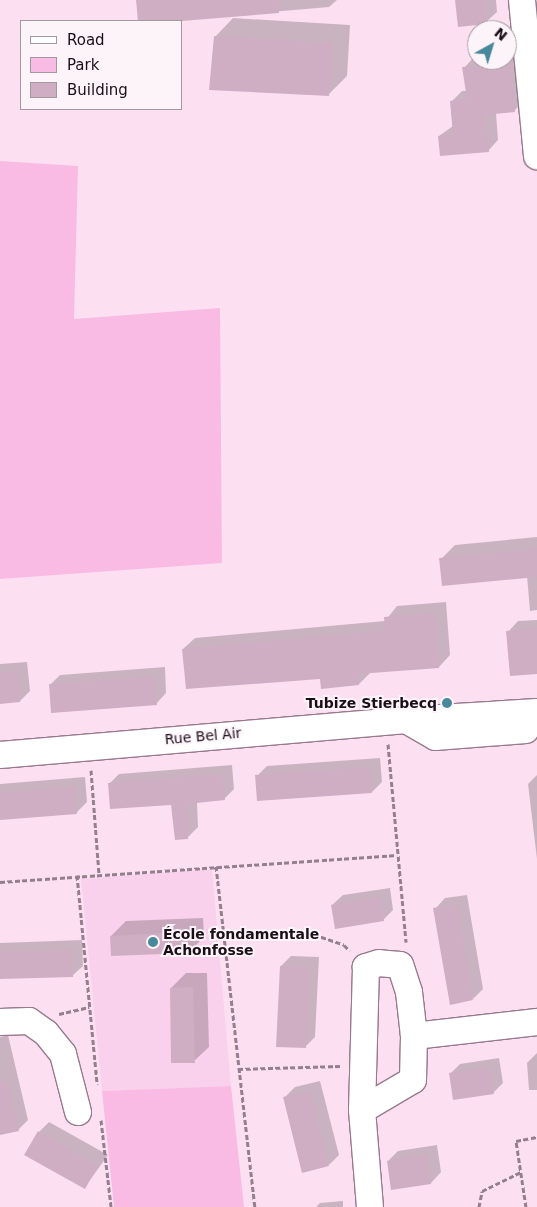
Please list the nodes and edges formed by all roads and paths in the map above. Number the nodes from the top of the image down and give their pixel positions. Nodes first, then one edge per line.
1 (522, 0) edge
2 (537, 156) edge
3 (537, 712) edge
4 (396, 720) junction
5 (537, 729) edge
6 (89, 747) junction
7 (0, 755) edge
8 (397, 855) junction
9 (216, 866) junction
10 (100, 874) junction
11 (77, 875) junction
12 (0, 882) edge
13 (223, 937) junction
14 (400, 965) junction
15 (366, 967) junction
16 (0, 1022) edge
17 (537, 1022) edge
18 (414, 1036) junction
19 (365, 1065) junction
20 (238, 1069) junction
21 (98, 1093) dead end
22 (362, 1110) junction
23 (89, 1112) joint
24 (537, 1137) edge
25 (521, 1172) junction
26 (110, 1207) edge
27 (255, 1207) edge
28 (370, 1207) edge
29 (479, 1207) edge
30 (526, 1207) edge

1 - 2 street
3 - 4 street, Rue Bel Air
4 - 5 street
4 - 6 street, Rue Bel Air
4 - 8 path
6 - 7 street, Rue Bel Air
6 - 10 path
8 - 9 path
8 - 14 path
9 - 10 path
9 - 13 path
10 - 11 path
11 - 12 path
11 - 21 path
13 - 15 path
13 - 20 path
14 - 15 street
14 - 18 street
15 - 19 street
16 - 23 street
17 - 18 street
18 - 22 street
19 - 20 path
19 - 22 street
20 - 27 path
22 - 28 street
23 - 26 path
24 - 25 path
25 - 29 path
25 - 30 path

